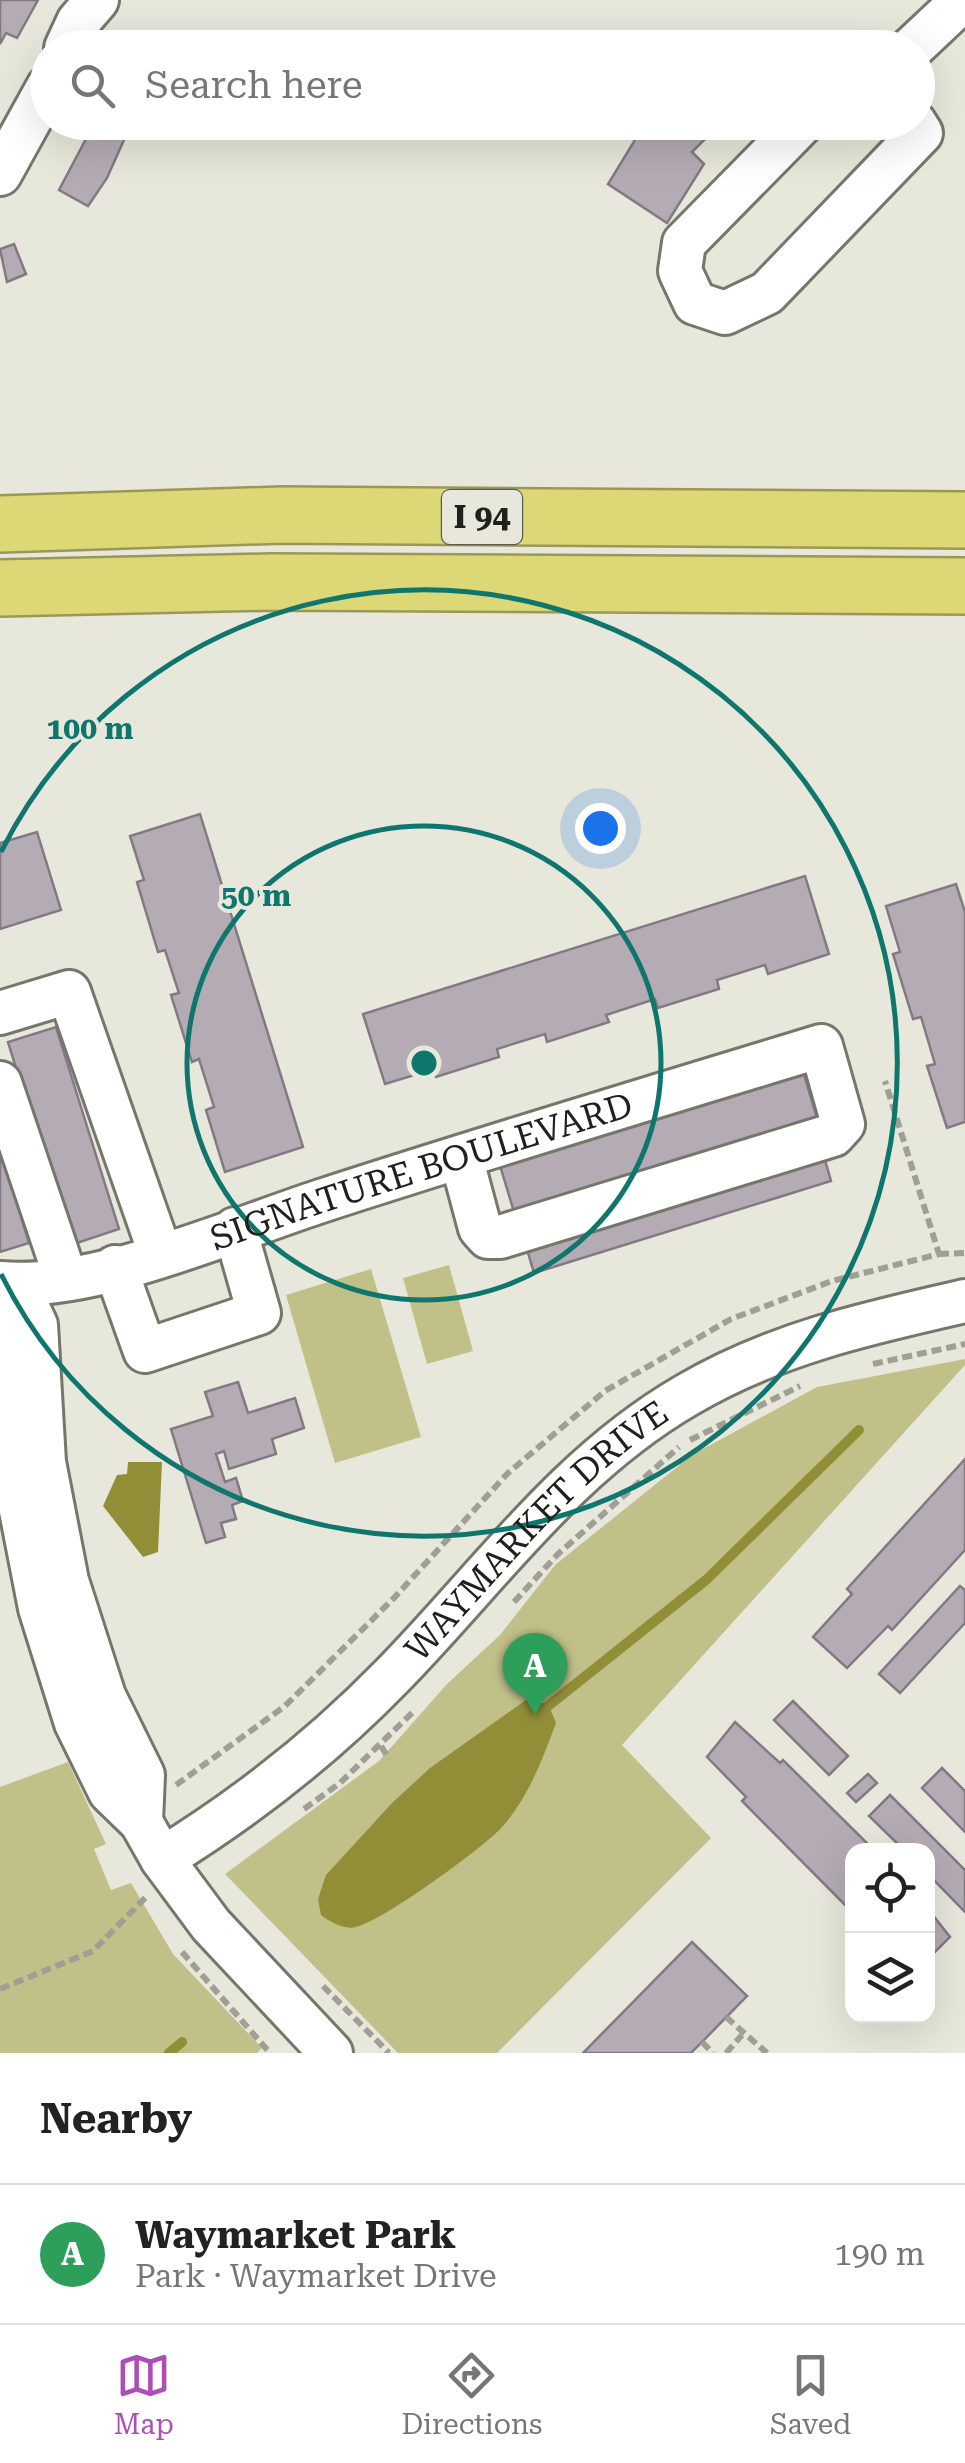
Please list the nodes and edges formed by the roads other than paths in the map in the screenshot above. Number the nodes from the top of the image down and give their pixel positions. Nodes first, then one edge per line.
1 (97, 0) edge
2 (963, 0) edge
3 (74, 30) edge
4 (931, 30) edge
5 (30, 120) edge
6 (785, 140) edge
7 (915, 140) edge
8 (0, 174) edge
9 (965, 520) edge
10 (0, 524) edge
11 (838, 585) junction
12 (965, 586) edge
13 (0, 588) edge
14 (965, 610) edge
15 (0, 1013) edge
16 (0, 1084) edge
17 (461, 1157) junction
18 (234, 1228) junction
19 (160, 1253) junction
20 (115, 1267) junction
21 (66, 1278) junction
22 (9, 1284) edge
23 (965, 1300) edge
24 (162, 1859) junction
25 (331, 2053) edge

1 - 3 street
2 - 4 street
5 - 8 street
6 - 7 street
9 - 10 highway, I 94
11 - 12 highway, I 94
11 - 13 highway, I 94
11 - 14 highway
15 - 19 street
16 - 21 street
17 - 17 street, SIGNATURE BOULEVARD
17 - 18 street, SIGNATURE BOULEVARD
18 - 19 street, SIGNATURE BOULEVARD
18 - 20 street
19 - 20 street, SIGNATURE BOULEVARD
20 - 21 street, SIGNATURE BOULEVARD
21 - 22 street, SIGNATURE BOULEVARD
22 - 24 street, SIGNATURE BOULEVARD
23 - 24 street, WAYMARKET DRIVE
24 - 25 street, SIGNATURE BOULEVARD

